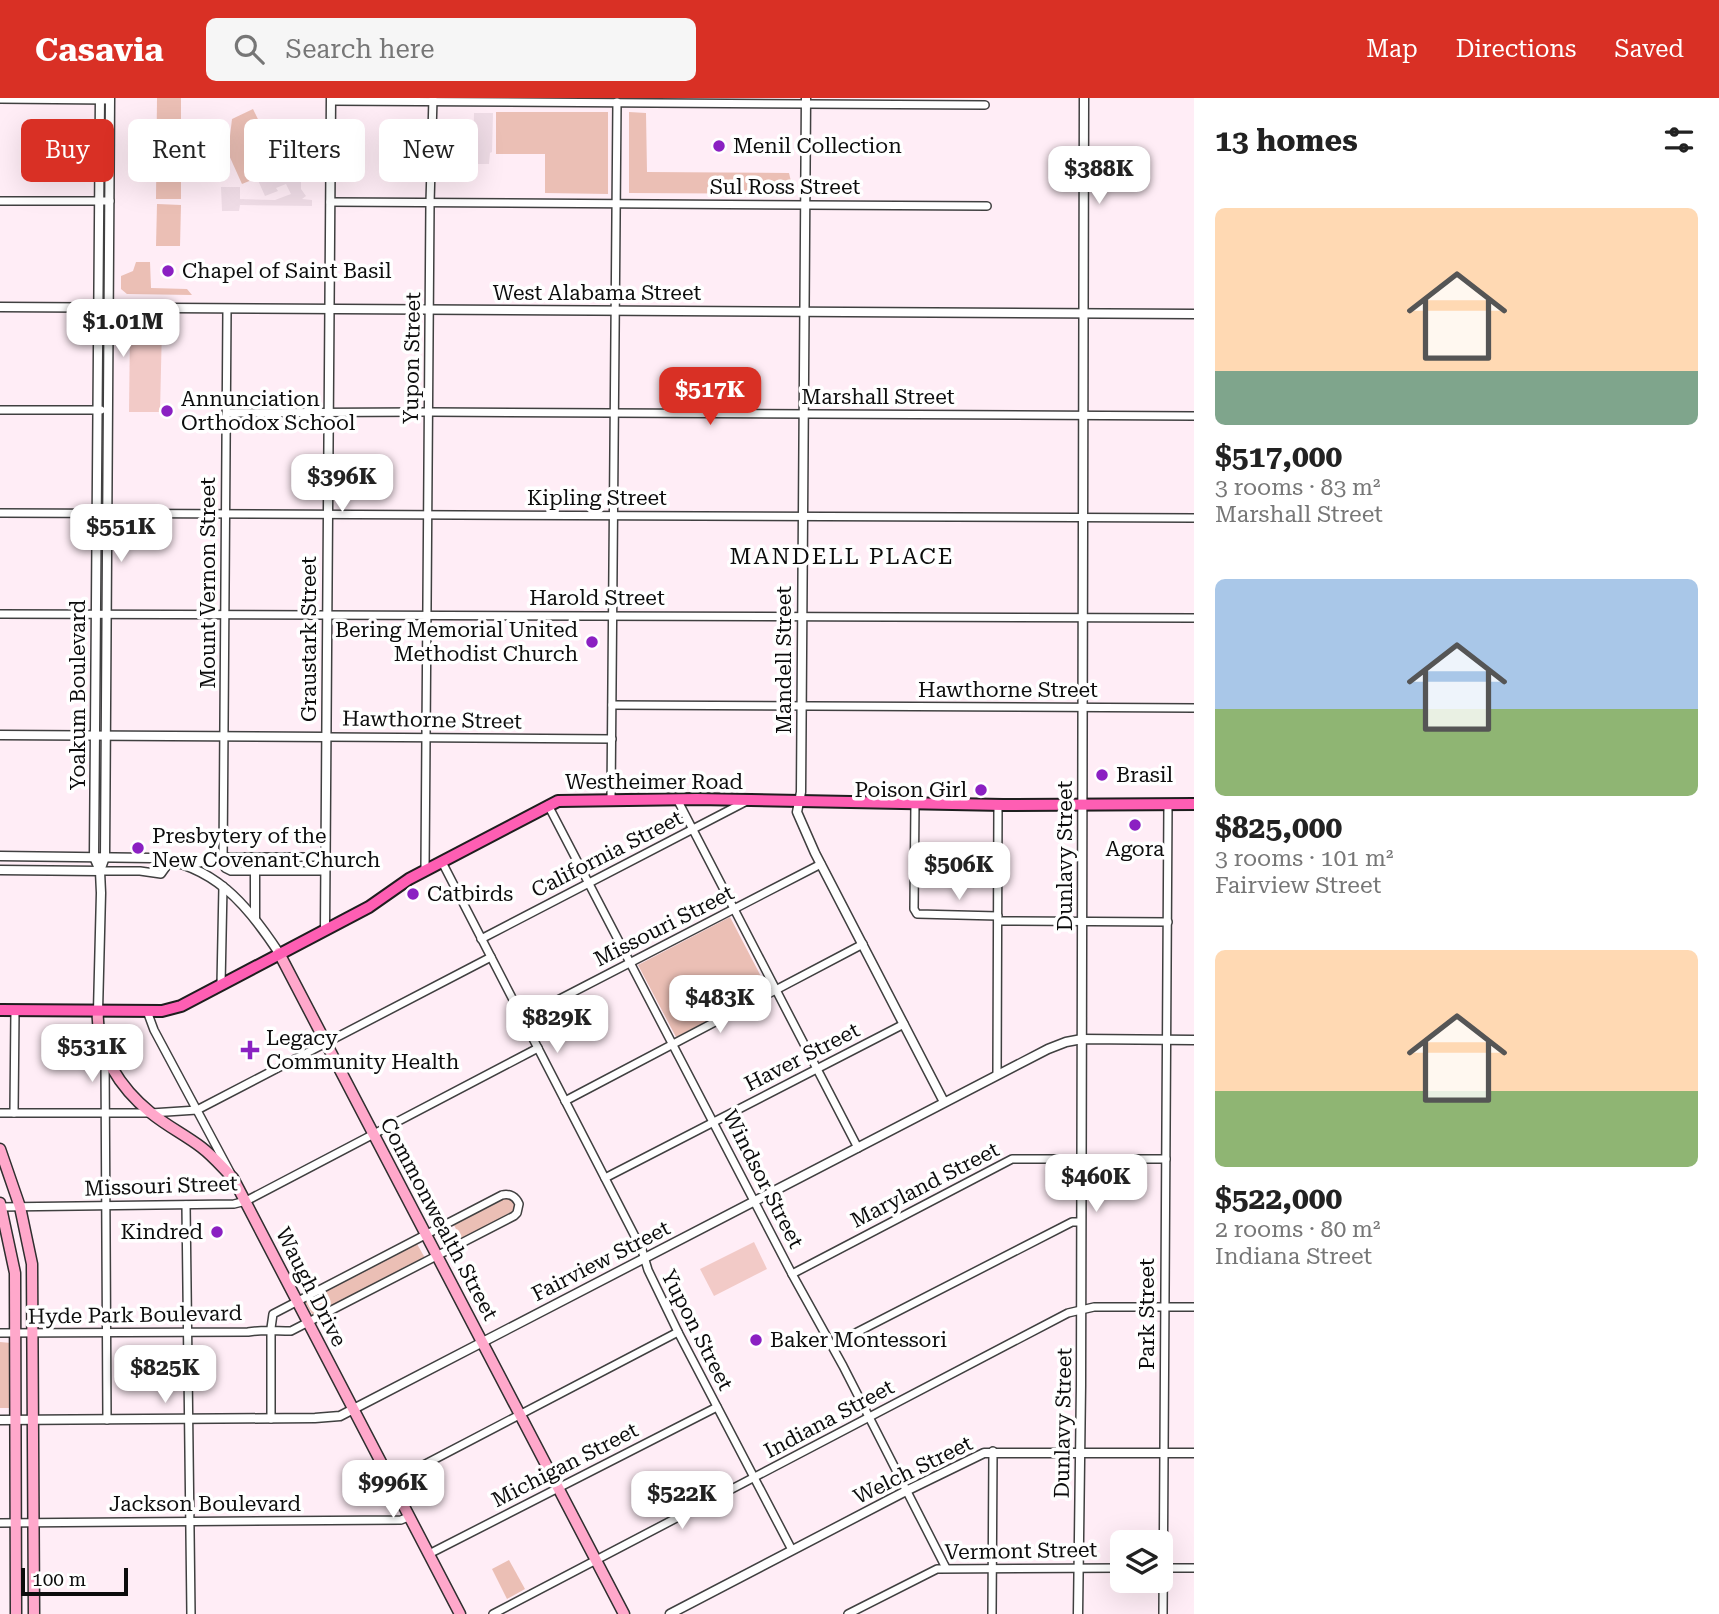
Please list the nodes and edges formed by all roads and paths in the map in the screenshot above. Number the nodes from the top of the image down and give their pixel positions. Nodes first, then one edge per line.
1 (1084, 98) edge
2 (0, 99) edge
3 (100, 99) edge
4 (110, 99) edge
5 (331, 99) edge
6 (433, 99) edge
7 (806, 101) edge
8 (617, 102) junction
9 (985, 105) dead end
10 (0, 201) edge
11 (99, 201) junction
12 (110, 201) junction
13 (330, 202) junction
14 (430, 203) junction
15 (617, 204) junction
16 (806, 205) junction
17 (987, 205) dead end
18 (0, 307) edge
19 (98, 308) junction
20 (110, 308) junction
21 (227, 309) junction
22 (329, 309) junction
23 (430, 310) junction
24 (615, 311) junction
25 (806, 312) junction
26 (1084, 313) junction
27 (1194, 314) edge
28 (0, 410) edge
29 (98, 410) junction
30 (108, 411) junction
31 (328, 412) junction
32 (429, 412) junction
33 (227, 413) junction
34 (615, 413) junction
35 (803, 414) junction
36 (1084, 415) junction
37 (1194, 416) edge
38 (0, 513) edge
39 (97, 513) junction
40 (107, 513) junction
41 (226, 514) junction
42 (328, 514) junction
43 (428, 514) junction
44 (614, 515) junction
45 (802, 516) junction
46 (1083, 517) junction
47 (1194, 518) edge
48 (0, 614) edge
49 (96, 614) junction
50 (106, 614) junction
51 (225, 614) junction
52 (327, 614) junction
53 (428, 615) junction
54 (613, 616) junction
55 (802, 617) junction
56 (1083, 618) junction
57 (1194, 618) edge
58 (612, 705) junction
59 (801, 706) junction
60 (1083, 708) junction
61 (1194, 708) edge
62 (95, 735) junction
63 (107, 735) junction
64 (0, 736) edge
65 (224, 736) junction
66 (326, 737) junction
67 (427, 738) junction
68 (612, 739) junction
69 (611, 799) junction
70 (677, 799) junction
71 (748, 800) junction
72 (799, 801) junction
73 (915, 803) junction
74 (1168, 804) junction
75 (1194, 804) edge
76 (548, 805) junction
77 (998, 805) junction
78 (1083, 805) junction
79 (692, 830) junction
80 (0, 856) edge
81 (94, 857) junction
82 (105, 857) junction
83 (223, 857) junction
84 (325, 857) junction
85 (161, 859) junction
86 (442, 862) junction
87 (821, 864) junction
88 (191, 865) junction
89 (0, 870) edge
90 (425, 870) junction
91 (100, 871) junction
92 (255, 871) junction
93 (325, 872) junction
94 (589, 883) junction
95 (223, 886) junction
96 (734, 909) junction
97 (998, 919) junction
98 (256, 921) junction
99 (1082, 922) junction
100 (1168, 922) junction
101 (325, 929) junction
102 (481, 939) junction
103 (863, 944) junction
104 (279, 953) junction
105 (491, 957) junction
106 (631, 963) junction
107 (221, 985) junction
108 (776, 990) junction
109 (0, 1010) edge
110 (15, 1010) junction
111 (98, 1011) junction
112 (147, 1011) junction
113 (523, 1018) junction
114 (904, 1024) junction
115 (1082, 1039) junction
116 (1167, 1040) junction
117 (1194, 1040) edge
118 (327, 1044) junction
119 (673, 1044) junction
120 (538, 1048) junction
121 (105, 1055) junction
122 (817, 1069) junction
123 (997, 1075) junction
124 (565, 1101) junction
125 (944, 1102) junction
126 (197, 1110) junction
127 (0, 1113) edge
128 (14, 1113) junction
129 (106, 1113) junction
130 (151, 1113) junction
131 (714, 1122) junction
132 (374, 1135) junction
133 (858, 1148) junction
134 (0, 1149) edge
135 (1082, 1158) junction
136 (1166, 1159) junction
137 (233, 1178) junction
138 (605, 1178) junction
139 (246, 1201) junction
140 (755, 1202) junction
141 (186, 1205) junction
142 (1, 1206) edge
143 (106, 1206) junction
144 (20, 1207) junction
145 (1081, 1222) junction
146 (426, 1236) junction
147 (436, 1256) junction
148 (645, 1259) junction
149 (792, 1273) junction
150 (298, 1301) junction
151 (1165, 1307) junction
152 (1194, 1307) edge
153 (1081, 1308) junction
154 (308, 1323) junction
155 (271, 1328) junction
156 (678, 1332) junction
157 (0, 1333) edge
158 (15, 1333) junction
159 (33, 1333) junction
160 (107, 1333) junction
161 (187, 1333) junction
162 (482, 1342) junction
163 (832, 1345) junction
164 (717, 1407) junction
165 (353, 1410) junction
166 (520, 1415) junction
167 (870, 1417) junction
168 (190, 1419) junction
169 (271, 1419) junction
170 (0, 1420) edge
171 (14, 1420) junction
172 (33, 1420) junction
173 (107, 1420) junction
174 (993, 1451) junction
175 (1079, 1452) junction
176 (1164, 1452) junction
177 (1194, 1452) edge
178 (754, 1478) junction
179 (391, 1482) junction
180 (558, 1488) junction
181 (906, 1491) junction
182 (408, 1517) junction
183 (35, 1522) junction
184 (190, 1522) junction
185 (0, 1523) edge
186 (16, 1523) junction
187 (1163, 1530) edge
188 (792, 1550) junction
189 (429, 1555) junction
190 (596, 1559) junction
191 (992, 1567) junction
192 (1079, 1567) junction
193 (946, 1568) junction
194 (1110, 1568) edge
195 (1173, 1568) edge
196 (1194, 1568) edge
197 (1163, 1593) edge
198 (16, 1614) edge
199 (34, 1614) edge
200 (191, 1614) edge
201 (459, 1614) edge
202 (493, 1614) edge
203 (624, 1614) edge
204 (670, 1614) edge
205 (848, 1614) edge
206 (992, 1614) edge
207 (1078, 1614) edge
208 (1163, 1614) edge

1 - 26 street, Dunlavy Street
2 - 3 street
3 - 4 street
3 - 11 street, Yoakum Boulevard
4 - 12 street, Yoakum Boulevard
5 - 6 street
5 - 13 street, Graustark Street
6 - 8 street
6 - 14 street, Yupon Street
7 - 8 street
7 - 9 street
7 - 16 street, Mandell Street
8 - 15 street
10 - 11 street
11 - 12 street
11 - 19 street, Yoakum Boulevard
12 - 20 street, Yoakum Boulevard
13 - 14 street, Sul Ross Street
13 - 22 street, Graustark Street
14 - 15 street, Sul Ross Street
14 - 23 street, Yupon Street
15 - 16 street, Sul Ross Street
15 - 24 street
16 - 17 street, Sul Ross Street
16 - 25 street, Mandell Street
18 - 19 street, West Alabama Street
19 - 20 street, West Alabama Street
19 - 29 street, Yoakum Boulevard
20 - 21 street, West Alabama Street
20 - 30 street, Yoakum Boulevard
21 - 22 street, West Alabama Street
21 - 33 street, Mount Vernon Street
22 - 23 street, West Alabama Street
22 - 31 street, Graustark Street
23 - 24 street, West Alabama Street
23 - 32 street, Yupon Street
24 - 25 street, West Alabama Street
24 - 34 street
25 - 26 street, West Alabama Street
25 - 35 street, Mandell Street
26 - 27 street, West Alabama Street
26 - 36 street, Dunlavy Street
28 - 29 street
29 - 30 street
29 - 39 street, Yoakum Boulevard
30 - 40 street, Yoakum Boulevard
31 - 32 street, Marshall Street
31 - 33 street, Marshall Street
31 - 42 street, Graustark Street
32 - 34 street, Marshall Street
32 - 43 street, Yupon Street
33 - 41 street, Mount Vernon Street
34 - 35 street, Marshall Street
34 - 44 street
35 - 36 street, Marshall Street
35 - 45 street, Mandell Street
36 - 37 street, Marshall Street
36 - 46 street, Dunlavy Street
38 - 39 street, Kipling Street
39 - 40 street, Kipling Street
39 - 49 street, Yoakum Boulevard
40 - 41 street, Kipling Street
40 - 50 street, Yoakum Boulevard
41 - 42 street, Kipling Street
41 - 51 street, Mount Vernon Street
42 - 43 street, Kipling Street
42 - 52 street, Graustark Street
43 - 44 street, Kipling Street
43 - 53 street, Yupon Street
44 - 45 street, Kipling Street
44 - 54 street
45 - 46 street, Kipling Street
45 - 55 street, Mandell Street
46 - 47 street, Kipling Street
46 - 56 street, Dunlavy Street
48 - 49 street, Harold Street
49 - 50 street, Harold Street
49 - 62 street, Yoakum Boulevard
50 - 51 street, Harold Street
50 - 63 street, Yoakum Boulevard
51 - 52 street, Harold Street
51 - 65 street, Mount Vernon Street
52 - 53 street, Harold Street
52 - 66 street, Graustark Street
53 - 54 street, Harold Street
53 - 67 street, Yupon Street
54 - 55 street, Harold Street
54 - 58 street
55 - 56 street, Harold Street
55 - 59 street, Mandell Street
56 - 57 street, Harold Street
56 - 60 street, Dunlavy Street
58 - 59 street, Hawthorne Street
58 - 68 street
59 - 60 street, Hawthorne Street
59 - 72 street, Mandell Street
60 - 61 street, Hawthorne Street
60 - 78 street, Dunlavy Street
62 - 63 street, Hawthorne Street
62 - 64 street, Hawthorne Street
62 - 81 street, Yoakum Boulevard
63 - 65 street, Hawthorne Street
63 - 82 street, Yoakum Boulevard
65 - 66 street, Hawthorne Street
65 - 83 street, Mount Vernon Street
66 - 67 street, Hawthorne Street
66 - 84 street, Graustark Street
67 - 68 street, Hawthorne Street
67 - 90 street, Yupon Street
68 - 69 street
69 - 70 main road, Westheimer Road
69 - 76 main road, Westheimer Road
70 - 71 main road, Westheimer Road
70 - 79 street
71 - 72 main road, Westheimer Road
71 - 79 street, California Street
72 - 73 main road, Westheimer Road
72 - 87 street, Mandell Street
73 - 77 main road, Westheimer Road
73 - 97 street
74 - 75 main road, Westheimer Road
74 - 78 main road, Westheimer Road
74 - 100 street, Park Street
76 - 86 main road, Westheimer Road
76 - 94 street, Windsor Street
77 - 78 main road, Westheimer Road
77 - 97 street
78 - 99 street, Dunlavy Street
79 - 94 street, California Street
79 - 96 street
80 - 81 street
81 - 82 street
81 - 91 street, Yoakum Boulevard
82 - 85 street
82 - 91 street, Yoakum Boulevard
83 - 84 street
83 - 88 street
83 - 92 street
84 - 93 street, Graustark Street
85 - 88 street
85 - 91 street
86 - 90 main road, Westheimer Road
86 - 102 street, Yupon Street
87 - 96 street, Missouri Street
87 - 103 street, Mandell Street
88 - 95 street, Commonwealth Street
89 - 91 street
90 - 101 main road, Westheimer Road
91 - 111 street, Yoakum Boulevard
92 - 93 street
92 - 98 street
93 - 101 street, Graustark Street
94 - 102 street, California Street
94 - 106 street, Windsor Street
95 - 98 street, Commonwealth Street
95 - 107 street
96 - 106 street, Missouri Street
96 - 108 street
97 - 99 street
97 - 123 street
98 - 104 street, Commonwealth Street
99 - 100 street
99 - 115 street, Dunlavy Street
100 - 116 street, Park Street
101 - 104 main road, Westheimer Road
102 - 105 street, Yupon Street
103 - 108 street
103 - 114 street, Mandell Street
104 - 107 main road, Westheimer Road
104 - 118 main road, Commonwealth Street
105 - 113 street, Yupon Street
105 - 118 street
106 - 113 street, Missouri Street
106 - 119 street, Windsor Street
107 - 112 main road, Westheimer Road
108 - 119 street
108 - 122 street
109 - 110 main road, Westheimer Road
110 - 111 main road, Westheimer Road
110 - 128 street
111 - 112 main road, Westheimer Road
111 - 121 main road, Waugh Drive
112 - 126 street
113 - 120 street, Yupon Street
114 - 122 street, Haver Street
114 - 125 street, Mandell Street
115 - 116 street, Fairview Street
115 - 123 street, Fairview Street
115 - 135 street, Dunlavy Street
116 - 117 street, Fairview Street
116 - 136 street, Park Street
118 - 126 street
118 - 132 main road, Commonwealth Street
119 - 124 street
119 - 131 street, Windsor Street
120 - 124 street, Yupon Street
120 - 132 street, Missouri Street
121 - 129 street
121 - 130 main road, Waugh Drive
122 - 131 street, Haver Street
122 - 133 street
123 - 125 street, Fairview Street
124 - 138 street, Yupon Street
125 - 133 street, Fairview Street
126 - 130 street
126 - 137 street
127 - 128 street
128 - 129 street
129 - 130 street
129 - 143 street
130 - 137 main road, Waugh Drive
131 - 138 street, Haver Street
131 - 140 street, Windsor Street
132 - 139 street, Missouri Street
132 - 146 main road, Commonwealth Street
133 - 140 street, Fairview Street
134 - 144 main road
135 - 136 street, Maryland Street
135 - 145 street, Dunlavy Street
135 - 149 street, Maryland Street
136 - 151 street, Park Street
137 - 139 main road, Waugh Drive
138 - 148 street, Yupon Street
139 - 141 street, Missouri Street
139 - 150 main road, Waugh Drive
140 - 148 street, Fairview Street
140 - 149 street, Windsor Street
141 - 143 street, Missouri Street
141 - 161 street
142 - 144 street, Missouri Street
142 - 158 main road
143 - 144 street, Missouri Street
143 - 160 street
144 - 159 main road
145 - 153 street, Dunlavy Street
145 - 163 street
146 - 147 main road, Commonwealth Street
146 - 147 street, Hyde Park Boulevard
146 - 150 street, Hyde Park Boulevard
147 - 154 street, Hyde Park Boulevard
147 - 162 main road, Commonwealth Street
148 - 156 street, Yupon Street
148 - 162 street, Fairview Street
149 - 163 street, Windsor Street
150 - 154 main road, Waugh Drive
150 - 155 street, Hyde Park Boulevard
151 - 152 street, Indiana Street
151 - 153 street, Indiana Street
151 - 176 street, Park Street
153 - 167 street, Indiana Street
153 - 175 street, Dunlavy Street
154 - 155 street, Hyde Park Boulevard
154 - 165 main road, Waugh Drive
155 - 161 street, Hyde Park Boulevard
155 - 169 street
156 - 164 street, Yupon Street
156 - 166 street
157 - 158 street, Hyde Park Boulevard
158 - 159 street, Hyde Park Boulevard
158 - 171 main road
159 - 160 street, Hyde Park Boulevard
159 - 172 main road
160 - 161 street, Hyde Park Boulevard
160 - 173 street
161 - 168 street
162 - 165 street, Fairview Street
162 - 166 main road, Commonwealth Street
163 - 167 street, Windsor Street
164 - 178 street, Yupon Street
164 - 180 street, Michigan Street
165 - 169 street, Fairview Street
165 - 179 main road, Waugh Drive
166 - 179 street
166 - 180 main road, Commonwealth Street
167 - 178 street, Indiana Street
167 - 181 street, Windsor Street
168 - 169 street, Fairview Street
168 - 173 street, Fairview Street
168 - 184 street
170 - 171 street, Fairview Street
171 - 172 street, Fairview Street
171 - 186 main road
172 - 173 street, Fairview Street
172 - 183 main road
174 - 175 street, Welch Street
174 - 181 street, Welch Street
174 - 191 street
175 - 176 street, Welch Street
175 - 192 street, Dunlavy Street
176 - 177 street, Welch Street
176 - 187 street, Park Street
178 - 188 street, Yupon Street
178 - 190 street, Indiana Street
179 - 182 main road, Waugh Drive
180 - 189 street, Michigan Street
180 - 190 main road, Commonwealth Street
181 - 188 street, Welch Street
181 - 193 street, Windsor Street
182 - 184 street, Jackson Boulevard
182 - 189 main road, Waugh Drive
183 - 184 street, Jackson Boulevard
183 - 186 street, Jackson Boulevard
183 - 199 main road
184 - 200 street
185 - 186 street, Jackson Boulevard
186 - 198 main road
188 - 204 street, Welch Street
189 - 201 main road, Waugh Drive
190 - 202 street, Indiana Street
190 - 203 main road, Commonwealth Street
191 - 192 street, Vermont Street
191 - 193 street, Vermont Street
191 - 206 street
192 - 194 street, Vermont Street
192 - 207 street, Dunlavy Street
193 - 205 street, Vermont Street
195 - 196 street
197 - 208 street, Park Street

